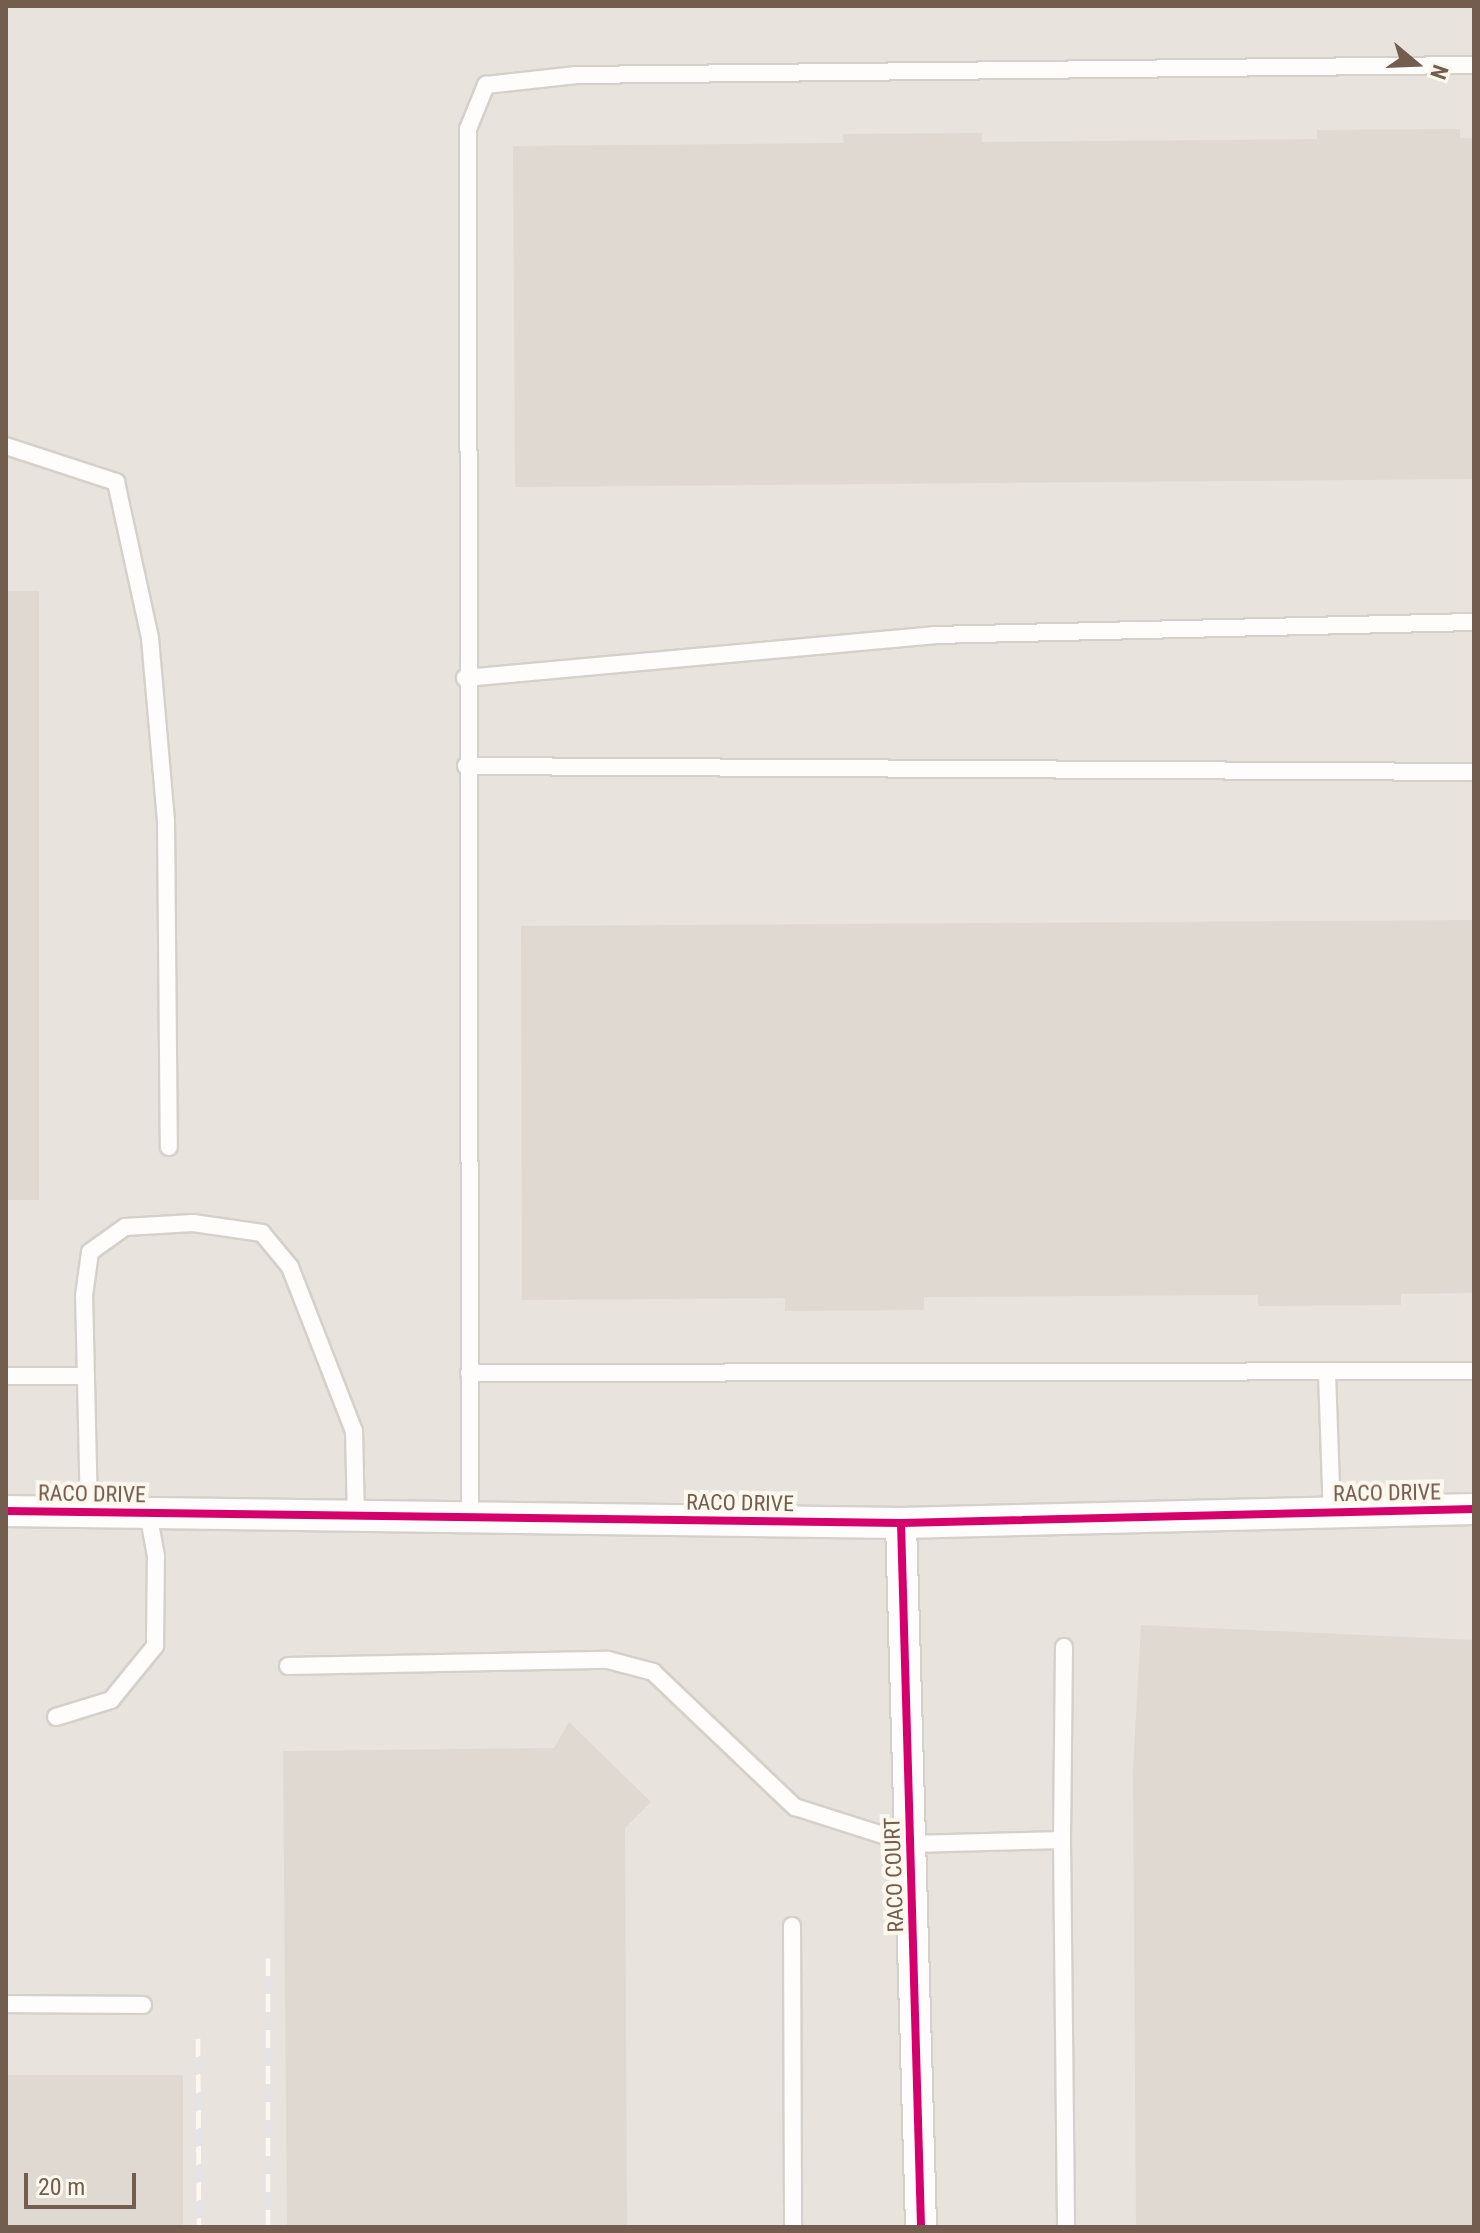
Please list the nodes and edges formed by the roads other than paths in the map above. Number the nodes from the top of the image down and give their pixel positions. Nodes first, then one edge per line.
1 (1474, 65) edge
2 (6, 446) edge
3 (1474, 622) edge
4 (465, 678) junction
5 (466, 766) junction
6 (1474, 772) edge
7 (169, 1147) dead end
8 (1474, 1371) edge
9 (469, 1373) junction
10 (1327, 1373) junction
11 (6, 1376) edge
12 (86, 1376) junction
13 (1474, 1509) edge
14 (6, 1511) edge
15 (89, 1512) junction
16 (148, 1513) junction
17 (1332, 1513) junction
18 (356, 1516) junction
19 (470, 1517) junction
20 (901, 1523) junction
21 (1064, 1647) dead end
22 (288, 1666) dead end
23 (56, 1717) dead end
24 (1062, 1840) junction
25 (911, 1844) junction
26 (792, 1926) dead end
27 (6, 2004) edge
28 (143, 2005) dead end
29 (793, 2227) edge
30 (921, 2227) edge
31 (1066, 2227) edge

1 - 4 lane
2 - 7 lane
3 - 4 lane
4 - 5 lane
5 - 6 lane
5 - 9 lane
8 - 10 lane
9 - 10 lane
9 - 19 lane
10 - 17 lane
11 - 12 lane
12 - 15 lane
12 - 18 lane
13 - 17 street, RACO DRIVE
14 - 15 street, RACO DRIVE
15 - 16 street, RACO DRIVE
16 - 18 street, RACO DRIVE
16 - 23 lane
17 - 20 street, RACO DRIVE
18 - 19 street, RACO DRIVE
19 - 20 street, RACO DRIVE
20 - 25 street, RACO COURT
21 - 24 lane
22 - 25 lane
24 - 25 lane
24 - 31 lane
25 - 30 street, RACO COURT
26 - 29 lane
27 - 28 lane

